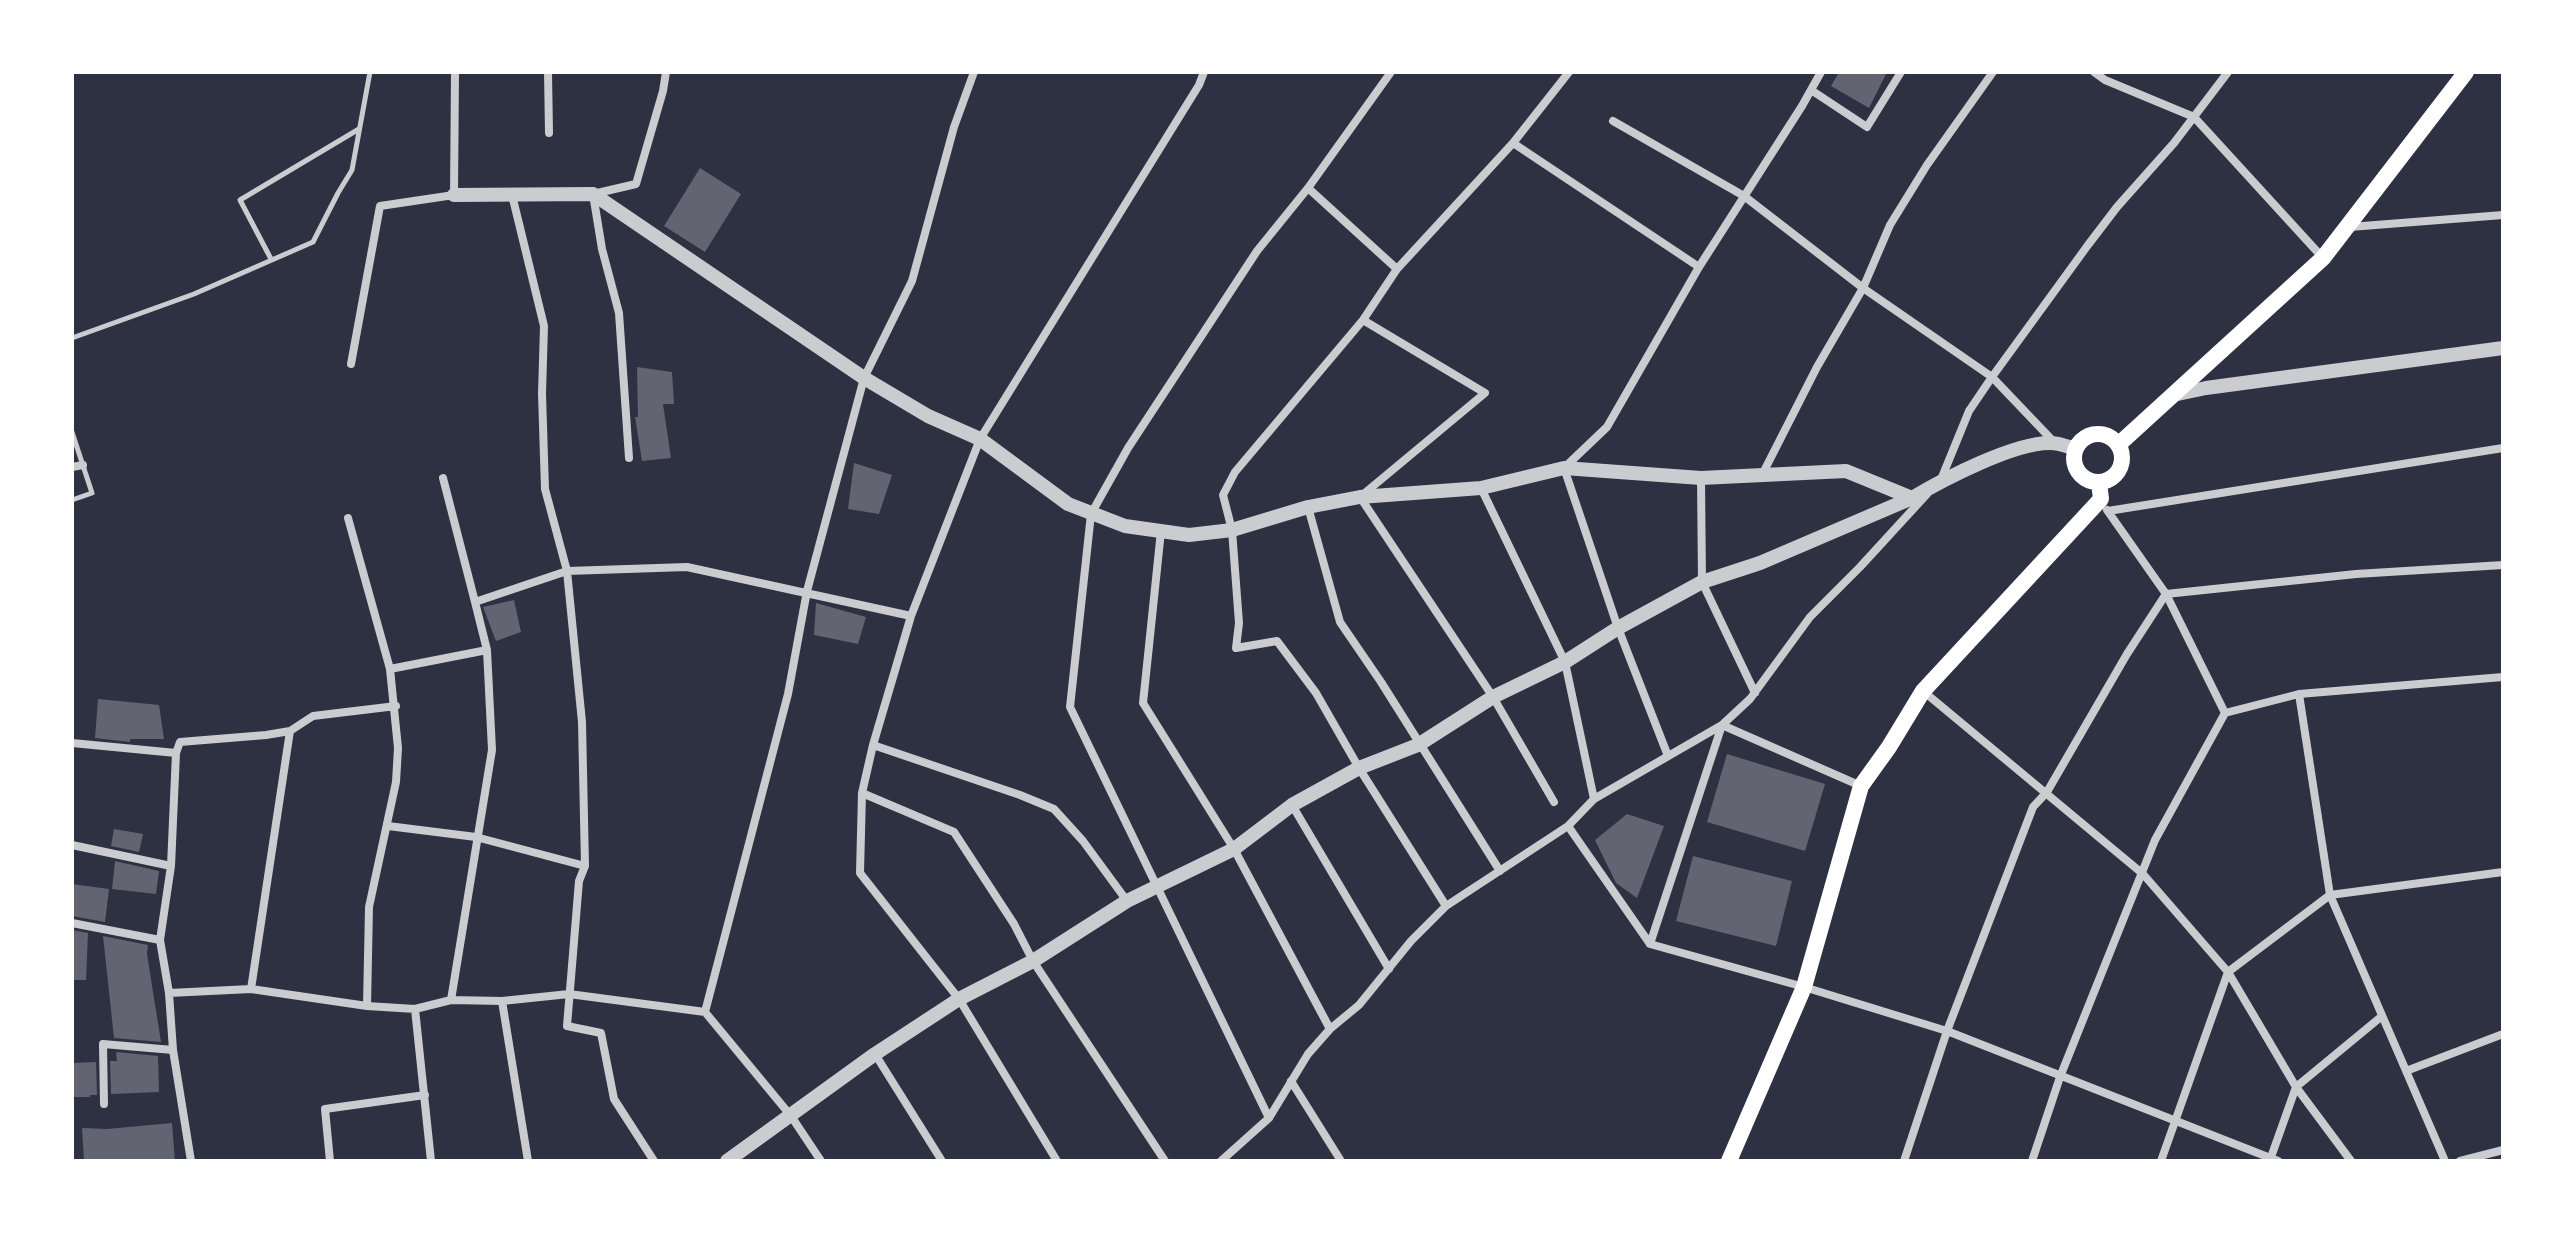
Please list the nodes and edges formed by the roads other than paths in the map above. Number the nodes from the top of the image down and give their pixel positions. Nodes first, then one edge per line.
1 (370, 72) edge
2 (455, 72) edge
3 (548, 72) edge
4 (666, 72) edge
5 (974, 72) edge
6 (1204, 72) edge
7 (1391, 72) edge
8 (1569, 72) edge
9 (1821, 72) edge
10 (1901, 72) edge
11 (1993, 72) edge
12 (2094, 72) edge
13 (2228, 72) edge
14 (2466, 72) edge
15 (1811, 90) junction
16 (2194, 117) junction
17 (1613, 121) dead end
18 (360, 129) junction
19 (549, 133) dead end
20 (1513, 143) junction
21 (1308, 188) junction
22 (593, 194) junction
23 (454, 195) junction
24 (512, 195) junction
25 (1744, 196) junction
26 (2503, 215) edge
27 (2349, 227) junction
28 (2323, 258) junction
29 (271, 259) junction
30 (1699, 267) junction
31 (1397, 269) junction
32 (1863, 288) junction
33 (1363, 320) junction
34 (72, 338) edge
35 (2503, 348) edge
36 (351, 364) dead end
37 (1992, 377) junction
38 (864, 378) junction
39 (2173, 395) junction
40 (72, 432) edge
41 (980, 439) junction
42 (2054, 443) junction
43 (2118, 445) junction
44 (2075, 448) junction
45 (2503, 448) edge
46 (629, 458) dead end
47 (83, 465) junction
48 (72, 467) edge
49 (1564, 468) junction
50 (1762, 475) junction
51 (443, 478) dead end
52 (1701, 478) junction
53 (1937, 484) junction
54 (1481, 488) junction
55 (1360, 497) junction
56 (2103, 497) junction
57 (1912, 498) junction
58 (72, 500) edge
59 (1308, 507) junction
60 (1091, 514) junction
61 (348, 518) dead end
62 (1232, 530) junction
63 (1161, 531) junction
64 (2503, 565) edge
65 (567, 571) junction
66 (1702, 582) junction
67 (807, 591) junction
68 (2166, 594) junction
69 (475, 602) junction
70 (911, 616) junction
71 (1618, 628) junction
72 (487, 650) junction
73 (1565, 662) junction
74 (390, 669) junction
75 (2503, 677) edge
76 (1923, 691) junction
77 (1755, 693) junction
78 (2299, 694) junction
79 (1493, 697) junction
80 (396, 706) junction
81 (2225, 713) junction
82 (1722, 725) junction
83 (290, 731) junction
84 (72, 743) edge
85 (873, 745) junction
86 (1418, 745) junction
87 (176, 753) junction
88 (1668, 756) junction
89 (1359, 768) junction
90 (1861, 786) junction
91 (2047, 792) junction
92 (862, 793) junction
93 (1594, 799) junction
94 (1554, 802) dead end
95 (1292, 805) junction
96 (388, 826) junction
97 (1568, 826) junction
98 (476, 837) junction
99 (72, 845) edge
100 (1234, 849) junction
101 (171, 866) junction
102 (585, 866) junction
103 (1500, 871) junction
104 (2503, 872) edge
105 (2143, 874) junction
106 (1159, 887) junction
107 (2330, 895) junction
108 (1127, 901) junction
109 (1446, 906) junction
110 (72, 923) edge
111 (160, 940) junction
112 (1650, 944) junction
113 (1033, 961) junction
114 (1389, 969) junction
115 (2228, 972) junction
116 (1804, 987) junction
117 (251, 989) junction
118 (169, 993) junction
119 (569, 994) junction
120 (959, 999) junction
121 (451, 1000) junction
122 (502, 1001) junction
123 (367, 1006) junction
124 (415, 1009) junction
125 (705, 1012) junction
126 (2382, 1016) junction
127 (1330, 1029) junction
128 (1947, 1031) junction
129 (2503, 1034) edge
130 (173, 1050) junction
131 (875, 1054) junction
132 (2406, 1071) junction
133 (2060, 1077) junction
134 (1291, 1081) junction
135 (2296, 1087) junction
136 (425, 1095) junction
137 (104, 1104) dead end
138 (791, 1116) junction
139 (1269, 1118) junction
140 (2174, 1122) junction
141 (2503, 1150) edge
142 (1234, 1157) edge
143 (2273, 1160) edge
144 (191, 1161) edge
145 (330, 1161) edge
146 (431, 1161) edge
147 (528, 1161) edge
148 (654, 1161) edge
149 (727, 1161) edge
150 (821, 1161) edge
151 (942, 1161) edge
152 (1057, 1161) edge
153 (1165, 1161) edge
154 (1221, 1161) edge
155 (1341, 1161) edge
156 (1729, 1161) edge
157 (1904, 1161) edge
158 (2032, 1161) edge
159 (2161, 1161) edge
160 (2351, 1161) edge
161 (2445, 1161) edge
162 (2460, 1161) edge

1 - 18 lane
2 - 23 street
3 - 19 street
4 - 22 street
5 - 38 street
6 - 41 street
7 - 21 street
8 - 20 street
9 - 15 street
10 - 15 street
11 - 32 street
12 - 16 street
13 - 16 street
14 - 27 main road
15 - 25 street
16 - 28 street
16 - 37 street
17 - 25 street
18 - 29 lane
18 - 29 lane
20 - 30 street
20 - 31 street
21 - 31 street
21 - 60 street
22 - 24 street
22 - 38 street
22 - 46 street
23 - 24 street
23 - 36 street
24 - 65 street
25 - 30 street
25 - 32 street
26 - 27 street
27 - 28 main road
28 - 39 main road
29 - 34 lane
30 - 49 street
31 - 33 street
32 - 37 street
32 - 50 street
33 - 55 street
33 - 62 street
35 - 39 street
37 - 42 street
37 - 53 street
38 - 41 street
38 - 67 street
39 - 43 main road
40 - 47 lane
41 - 60 street
41 - 70 street
42 - 44 street
42 - 53 street
43 - 44 main road
43 - 56 main road
44 - 56 main road
45 - 56 street
47 - 48 street
47 - 58 lane
49 - 52 street
49 - 54 street
49 - 71 street
50 - 52 street
50 - 57 street
51 - 69 street
52 - 66 street
53 - 57 street
53 - 77 street
54 - 55 street
54 - 73 street
55 - 59 street
55 - 79 street
56 - 68 street
56 - 76 main road
57 - 66 street
59 - 62 street
59 - 86 street
60 - 63 street
60 - 106 street
61 - 74 street
62 - 63 street
62 - 89 street
63 - 100 street
64 - 68 street
65 - 67 street
65 - 69 street
65 - 102 street
66 - 71 street
66 - 77 street
67 - 70 street
67 - 125 street
68 - 81 street
68 - 91 street
69 - 72 street
70 - 85 street
71 - 73 street
71 - 88 street
72 - 74 street
72 - 98 street
73 - 79 street
73 - 93 street
74 - 80 street
75 - 78 street
76 - 90 main road
76 - 91 street
77 - 82 street
78 - 81 street
78 - 107 street
79 - 86 street
79 - 94 street
80 - 83 street
80 - 96 street
81 - 105 street
82 - 88 street
82 - 90 street
82 - 112 street
83 - 87 street
83 - 117 street
84 - 87 street
85 - 92 street
85 - 108 street
86 - 89 street
86 - 103 street
87 - 101 street
88 - 93 street
89 - 95 street
89 - 109 street
90 - 116 main road
91 - 105 street
91 - 128 street
92 - 113 street
92 - 120 street
93 - 97 street
95 - 100 street
95 - 114 street
96 - 98 street
96 - 123 street
97 - 103 street
97 - 112 street
98 - 102 street
98 - 121 street
99 - 101 street
100 - 106 street
100 - 127 street
101 - 111 street
102 - 119 street
103 - 109 street
104 - 107 street
105 - 115 street
105 - 133 street
106 - 108 street
106 - 139 street
107 - 115 street
107 - 126 street
108 - 113 street
109 - 114 street
110 - 111 street
111 - 118 street
112 - 116 street
113 - 120 street
113 - 153 street
114 - 127 street
115 - 135 street
115 - 140 street
116 - 128 street
116 - 156 main road
117 - 118 street
117 - 123 street
118 - 130 street
119 - 122 street
119 - 125 street
119 - 148 street
120 - 131 street
120 - 152 street
121 - 122 street
121 - 124 street
122 - 147 street
123 - 124 street
124 - 136 street
125 - 138 street
126 - 132 street
126 - 135 street
127 - 134 street
128 - 133 street
128 - 157 street
129 - 132 street
130 - 137 street
130 - 144 street
131 - 138 street
131 - 151 street
132 - 161 street
133 - 140 street
133 - 158 street
134 - 139 street
134 - 155 street
135 - 143 street
135 - 160 street
136 - 145 street
136 - 146 street
138 - 149 street
138 - 150 street
139 - 142 street
140 - 143 street
140 - 159 street
141 - 162 street
142 - 154 street

